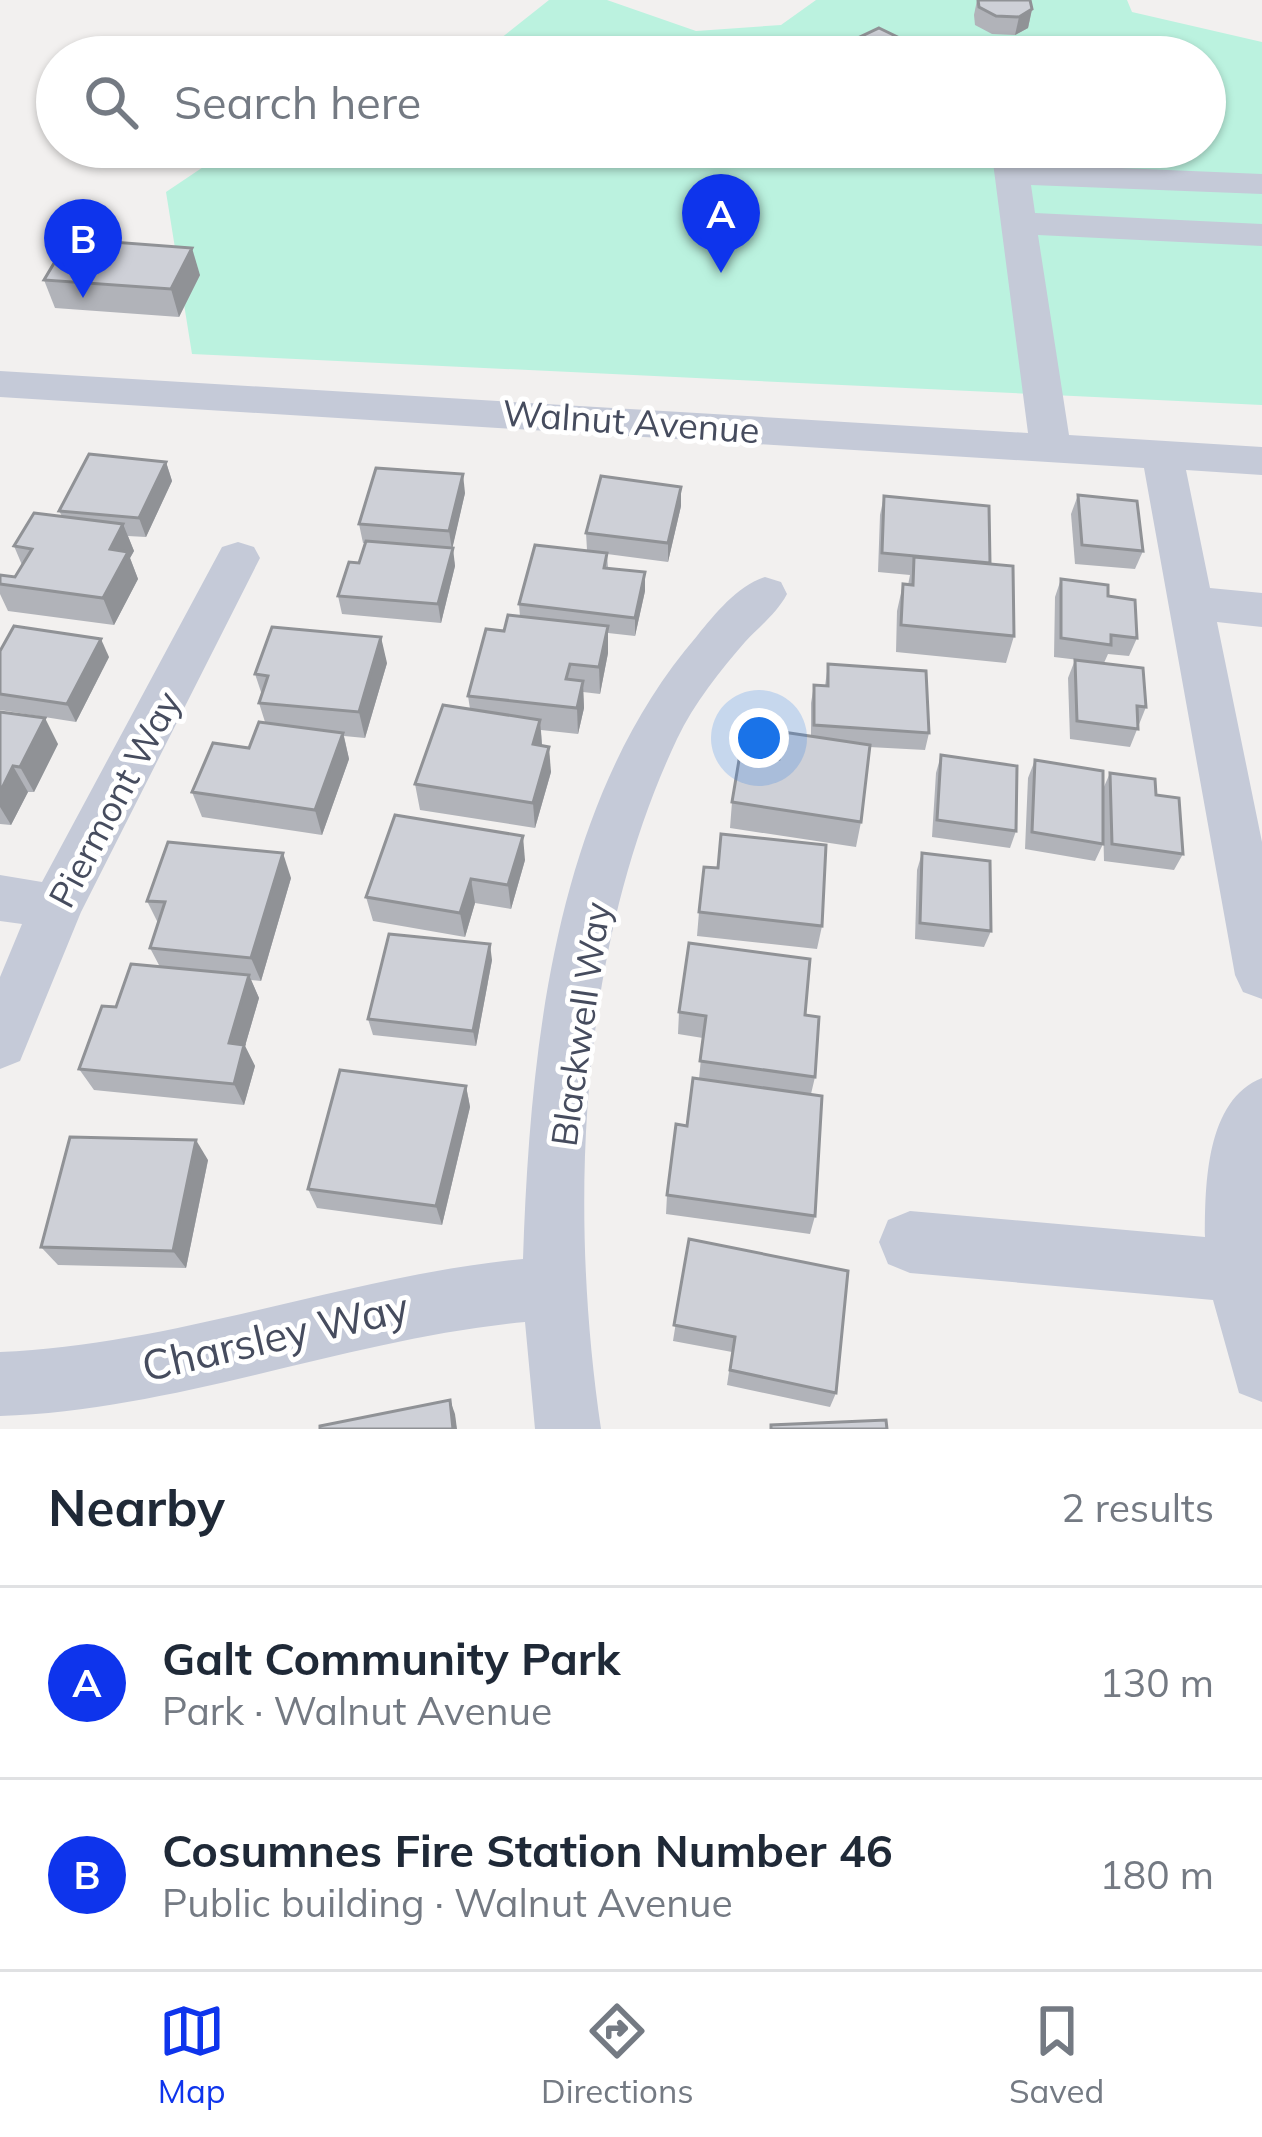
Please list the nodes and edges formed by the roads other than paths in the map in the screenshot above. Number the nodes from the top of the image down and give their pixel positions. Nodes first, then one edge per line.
1 (1011, 168) edge
2 (1094, 168) edge
3 (1262, 184) edge
4 (1017, 223) junction
5 (1262, 235) edge
6 (0, 384) edge
7 (1050, 447) junction
8 (1162, 455) junction
9 (1262, 461) edge
10 (238, 558) dead end
11 (765, 594) dead end
12 (1190, 603) junction
13 (1262, 610) edge
14 (0, 898) edge
15 (56, 907) junction
16 (1262, 975) edge
17 (0, 1043) edge
18 (1262, 1106) edge
19 (910, 1242) dead end
20 (1237, 1271) junction
21 (551, 1288) junction
22 (1262, 1370) edge
23 (0, 1384) edge
24 (568, 1429) edge

1 - 4 street
2 - 3 street
4 - 5 street
4 - 7 street
6 - 7 street, Walnut Avenue
7 - 8 street, Walnut Avenue
8 - 9 street, Walnut Avenue
8 - 12 street
10 - 15 street, Piermont Way
11 - 21 street, Blackwell Way
12 - 13 street
12 - 16 street
14 - 15 street
15 - 17 street, Piermont Way
18 - 20 street
19 - 20 street
20 - 22 street
21 - 23 street, Charsley Way
21 - 24 street, Blackwell Way

